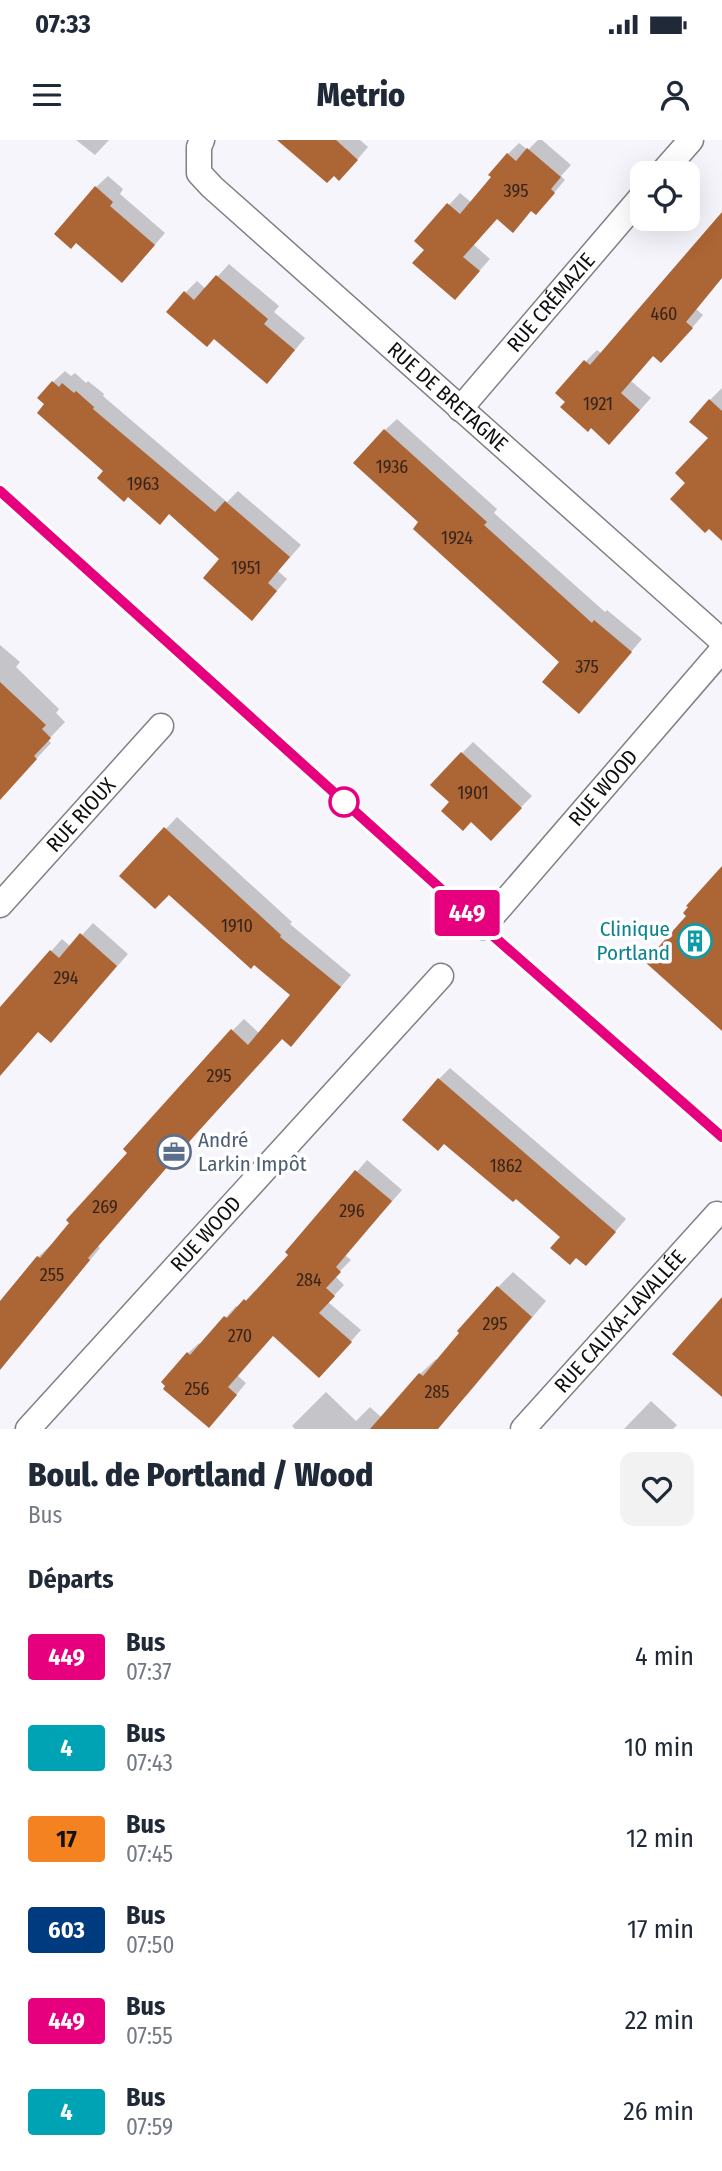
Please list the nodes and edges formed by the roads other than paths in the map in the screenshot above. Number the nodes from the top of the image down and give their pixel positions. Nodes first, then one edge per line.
1 (202, 140) edge
2 (691, 140) edge
3 (673, 161) edge
4 (630, 210) edge
5 (460, 409) junction
6 (722, 641) edge
7 (722, 650) edge
8 (161, 726) dead end
9 (0, 905) edge
10 (483, 927) dead end
11 (441, 976) dead end
12 (717, 1214) dead end
13 (28, 1429) edge
14 (523, 1429) edge

1 - 5 street, RUE DE BRETAGNE
2 - 3 street
4 - 5 street, RUE CRÉMAZIE
5 - 6 street, RUE DE BRETAGNE
7 - 10 street, RUE WOOD
8 - 9 street, RUE RIOUX
11 - 13 street, RUE WOOD
12 - 14 street, RUE CALIXA-LAVALLÉE

